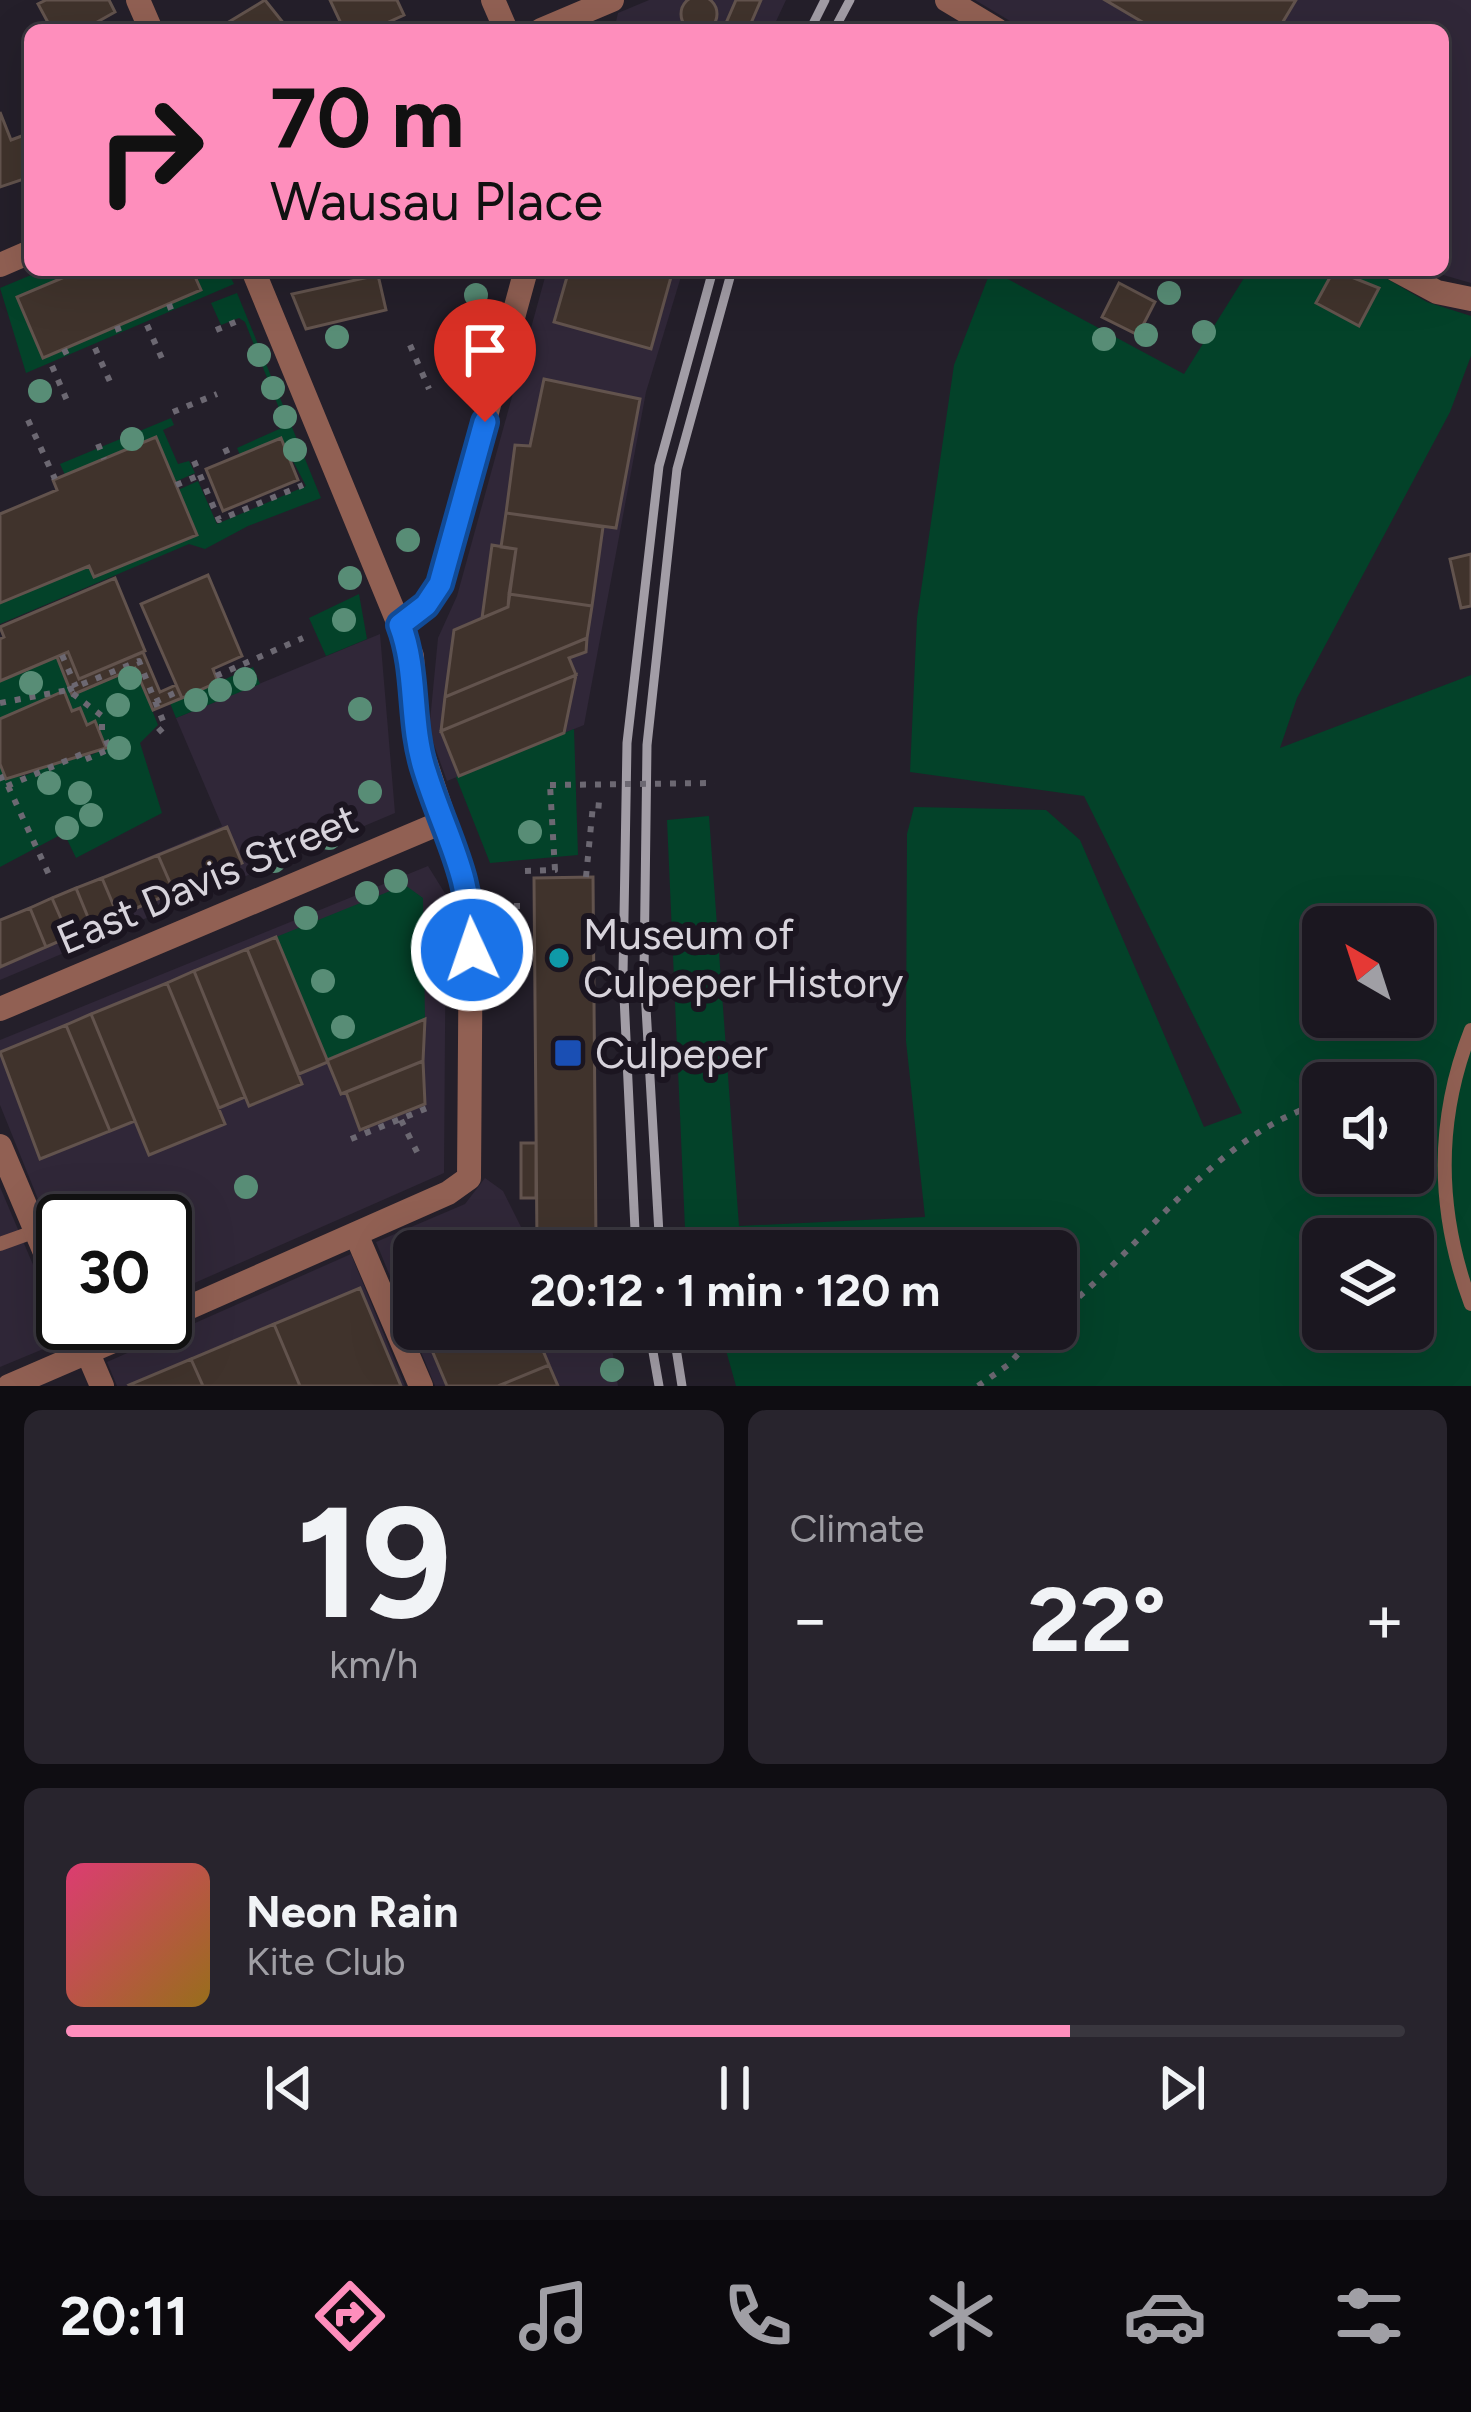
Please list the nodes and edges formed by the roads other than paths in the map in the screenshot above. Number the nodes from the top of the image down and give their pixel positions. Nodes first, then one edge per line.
1 (946, 0) edge
2 (601, 12) edge
3 (561, 24) edge
4 (987, 24) edge
5 (255, 276) edge
6 (524, 276) edge
7 (1407, 276) edge
8 (1471, 299) edge
9 (400, 625) junction
10 (445, 820) junction
11 (0, 1009) edge
12 (1471, 1030) edge
13 (0, 1146) edge
14 (36, 1231) joint
15 (356, 1234) junction
16 (0, 1244) edge
17 (1471, 1304) edge
18 (192, 1306) edge
19 (92, 1350) edge
20 (87, 1352) junction
21 (9, 1386) edge
22 (102, 1386) edge
23 (421, 1386) edge

1 - 4 street
2 - 3 street
5 - 9 street
6 - 9 street
7 - 8 street
9 - 10 street
10 - 11 street, East Davis Street
10 - 15 street
12 - 17 lane
13 - 14 street
14 - 16 lane
15 - 18 street
15 - 23 street
19 - 20 street
20 - 21 street
20 - 22 street

